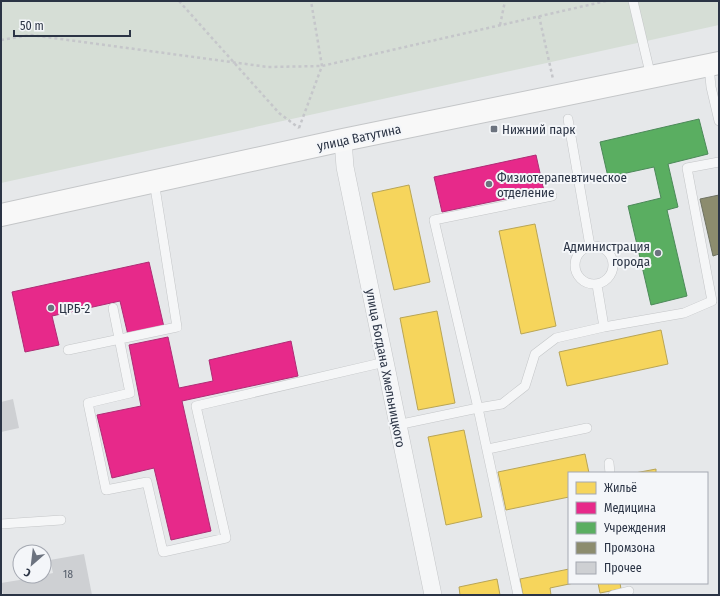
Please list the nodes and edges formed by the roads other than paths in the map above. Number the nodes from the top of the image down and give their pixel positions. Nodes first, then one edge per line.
1 (633, 1) edge
2 (714, 65) edge
3 (651, 78) junction
4 (568, 118) dead end
5 (719, 121) edge
6 (343, 140) junction
7 (719, 162) edge
8 (154, 180) junction
9 (552, 196) dead end
10 (1, 215) edge
11 (590, 246) junction
12 (597, 285) junction
13 (716, 299) edge
14 (114, 308) dead end
15 (604, 327) junction
16 (120, 340) junction
17 (68, 350) dead end
18 (385, 362) junction
19 (478, 408) junction
20 (397, 425) junction
21 (587, 428) dead end
22 (488, 449) junction
23 (609, 463) dead end
24 (610, 472) edge
25 (61, 520) dead end
26 (1, 524) edge
27 (629, 590) edge
28 (433, 595) edge
29 (518, 595) edge
30 (613, 595) edge

1 - 3 lane
2 - 3 main road, улица Ватутина
2 - 5 lane
3 - 6 main road, улица Ватутина
4 - 11 lane
6 - 8 main road, улица Ватутина
6 - 18 street, улица Богдана Хмельницкого
7 - 13 lane
8 - 10 main road, улица Ватутина
8 - 16 lane
9 - 19 lane
11 - 12 lane
11 - 12 lane
12 - 15 lane
13 - 15 lane
14 - 16 lane
15 - 19 lane
16 - 17 lane
16 - 18 lane
18 - 20 street, улица Богдана Хмельницкого
19 - 20 lane
19 - 22 lane
20 - 28 street, улица Богдана Хмельницкого
21 - 22 lane
22 - 29 lane
23 - 24 lane
25 - 26 lane
27 - 30 lane

